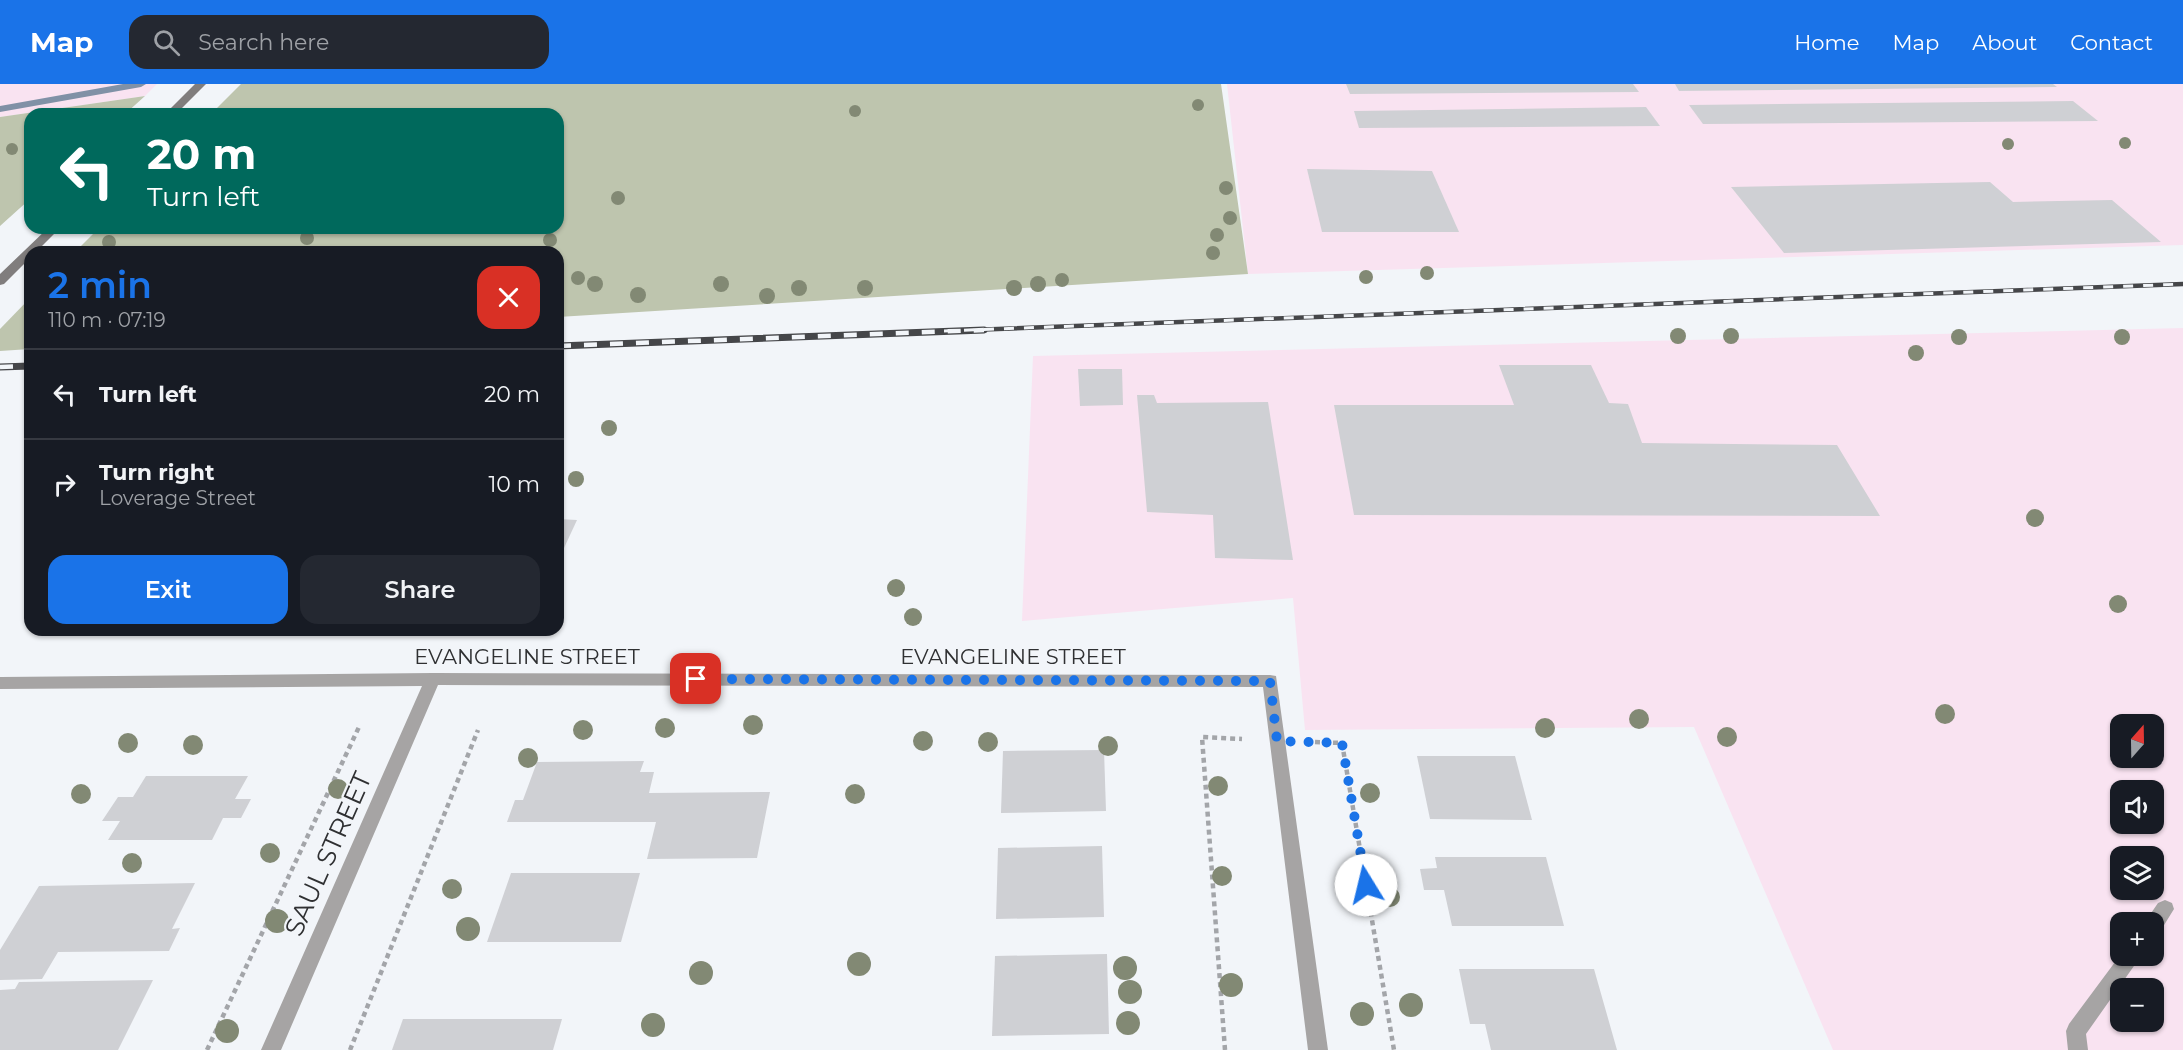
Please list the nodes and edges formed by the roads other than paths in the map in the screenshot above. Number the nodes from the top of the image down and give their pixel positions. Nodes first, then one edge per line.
1 (201, 84) edge
2 (177, 108) edge
3 (48, 234) edge
4 (36, 246) edge
5 (24, 257) edge
6 (0, 281) edge
7 (433, 679) junction
8 (0, 683) edge
9 (2124, 966) edge
10 (271, 1050) edge
11 (1318, 1050) edge
12 (2078, 1050) edge

1 - 2 street
3 - 4 street
5 - 6 street
7 - 8 street, EVANGELINE STREET
7 - 10 street, SAUL STREET
7 - 11 street, EVANGELINE STREET
9 - 12 street

